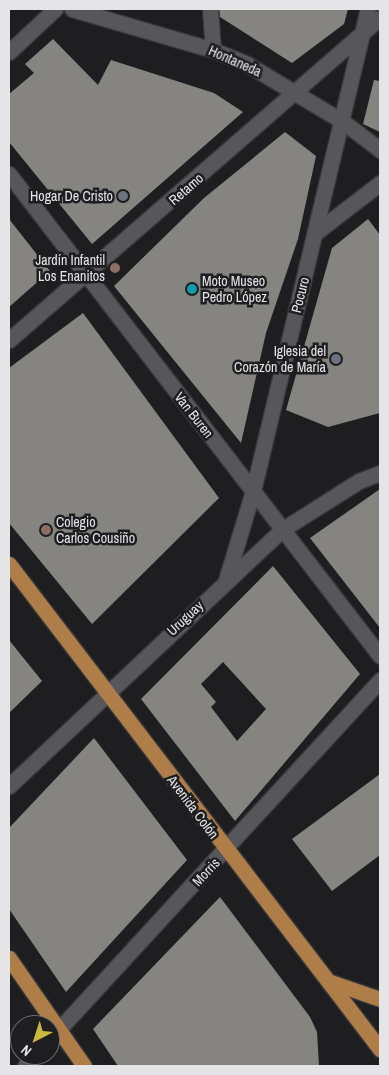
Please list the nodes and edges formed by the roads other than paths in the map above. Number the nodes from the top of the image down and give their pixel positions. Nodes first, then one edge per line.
1 (56, 9) edge
2 (72, 9) edge
3 (210, 9) edge
4 (368, 9) edge
5 (380, 18) edge
6 (361, 36) junction
7 (213, 50) junction
8 (9, 52) edge
9 (297, 92) junction
10 (342, 121) junction
11 (380, 150) edge
12 (9, 174) edge
13 (380, 184) edge
14 (315, 233) junction
15 (87, 275) junction
16 (9, 340) edge
17 (380, 473) edge
18 (253, 490) junction
19 (283, 529) junction
20 (9, 564) edge
21 (226, 580) junction
22 (380, 656) edge
23 (380, 680) edge
24 (105, 692) junction
25 (9, 786) edge
26 (226, 850) junction
27 (9, 958) edge
28 (326, 980) junction
29 (380, 999) edge
30 (42, 1015) edge
31 (60, 1029) edge
32 (60, 1041) edge
33 (380, 1049) edge
34 (84, 1066) edge

1 - 8 street
2 - 7 street, Hontaneda
3 - 7 street
4 - 6 street, Pocuro
5 - 6 street, Retamo
6 - 9 street, Retamo
6 - 10 street, Pocuro
7 - 9 street, Hontaneda
9 - 10 street, Hontaneda
9 - 15 street, Retamo
10 - 11 street, Hontaneda
10 - 14 street, Pocuro
12 - 15 street, Van Buren
13 - 14 street
14 - 18 street, Pocuro
15 - 16 street, Retamo
15 - 18 street, Van Buren
17 - 19 street, Uruguay
18 - 19 street, Van Buren
18 - 21 street, Pocuro
19 - 21 street, Uruguay
19 - 22 street, Van Buren
20 - 24 main road, Avenida Colón
21 - 24 street, Uruguay
23 - 26 street, Morris
24 - 25 street, Uruguay
24 - 26 main road, Avenida Colón
26 - 28 main road, Avenida Colón
26 - 31 street, Morris
27 - 30 main road
28 - 29 main road
28 - 33 main road, Avenida Colón
32 - 34 main road

